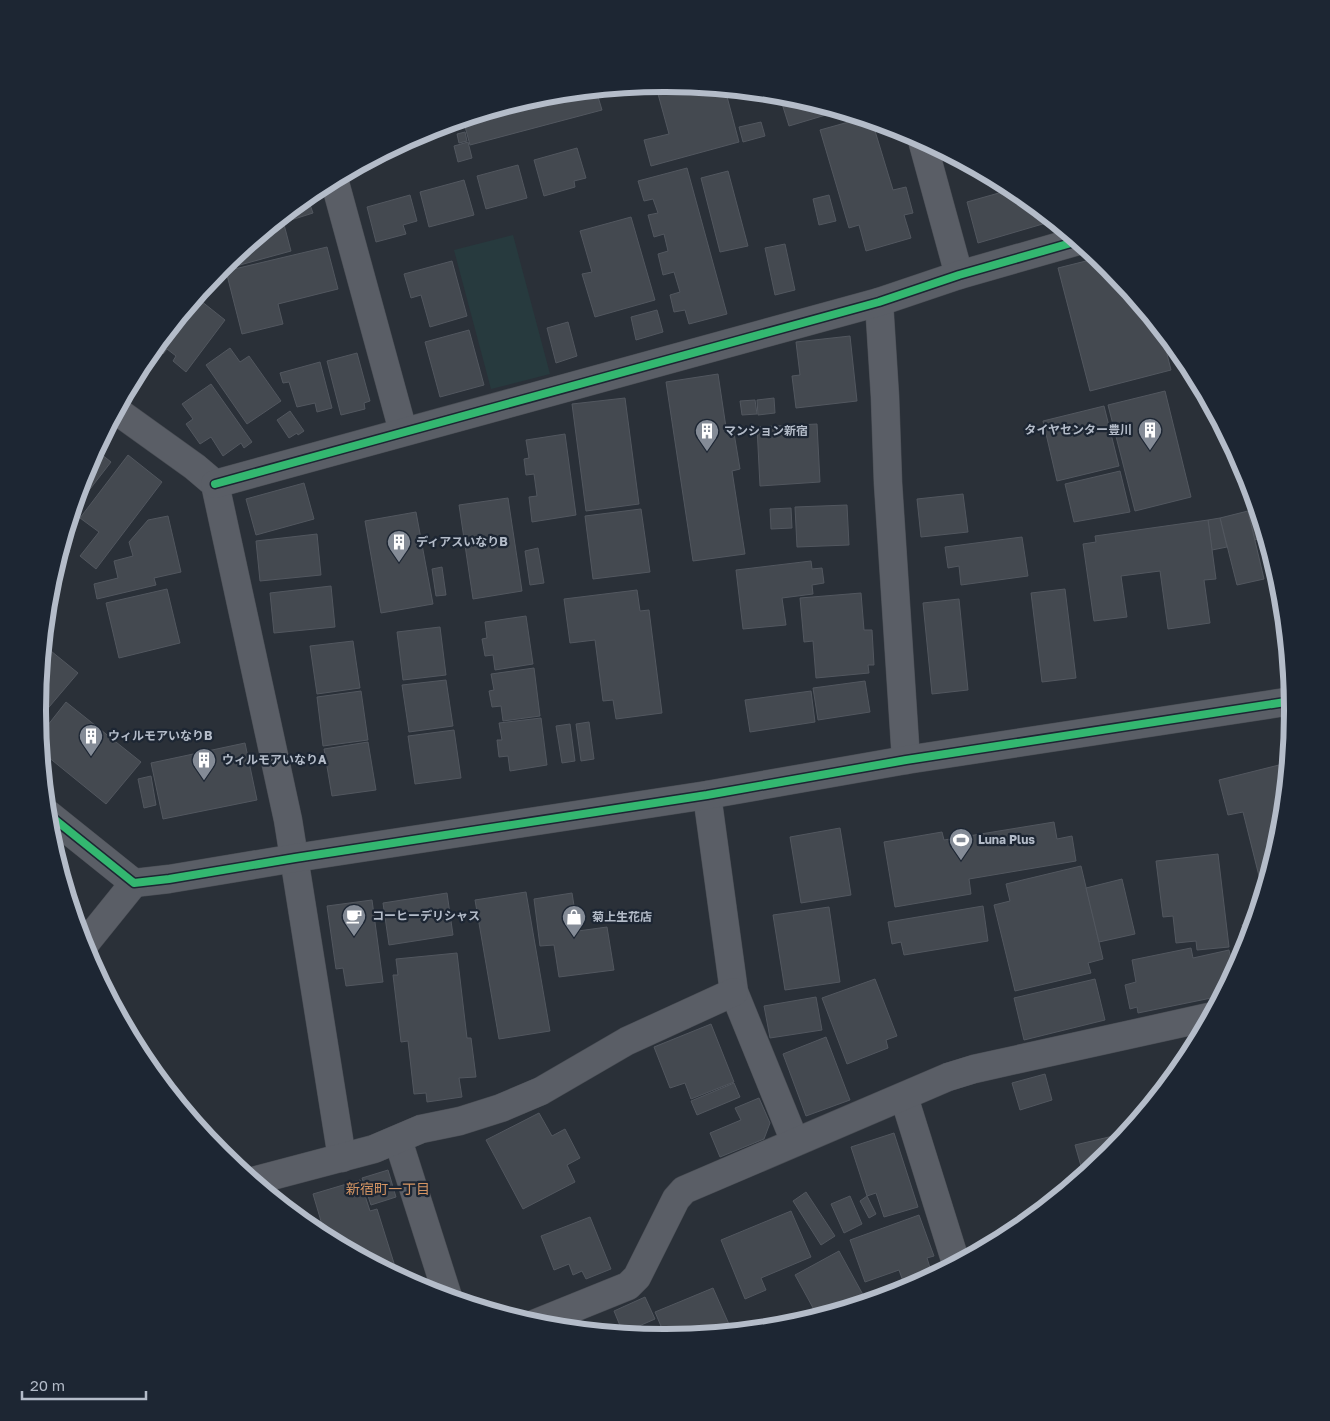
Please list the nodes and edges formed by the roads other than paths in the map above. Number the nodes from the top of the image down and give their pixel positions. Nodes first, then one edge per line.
1 (925, 149) edge
2 (336, 187) edge
3 (1071, 243) edge
4 (959, 275) junction
5 (879, 302) junction
6 (122, 414) edge
7 (403, 431) junction
8 (215, 484) junction
9 (1284, 702) edge
10 (906, 760) junction
11 (707, 795) junction
12 (56, 821) edge
13 (295, 858) junction
14 (134, 883) junction
15 (90, 938) edge
16 (734, 992) junction
17 (1202, 1019) edge
18 (904, 1097) junction
19 (398, 1140) junction
20 (795, 1142) junction
21 (342, 1158) junction
22 (260, 1178) edge
23 (954, 1257) edge
24 (445, 1288) edge
25 (549, 1318) edge

1 - 4 street
2 - 7 street
3 - 4 street
4 - 5 street
5 - 7 street
5 - 10 street
6 - 8 street
7 - 8 street
8 - 13 street
9 - 10 street
10 - 11 street
11 - 13 street
11 - 16 street
12 - 14 street
13 - 14 street
13 - 21 street
14 - 15 street
16 - 19 street
16 - 20 street
17 - 18 street
18 - 20 street
18 - 23 street
19 - 21 street
19 - 24 street
20 - 25 street
21 - 22 street

